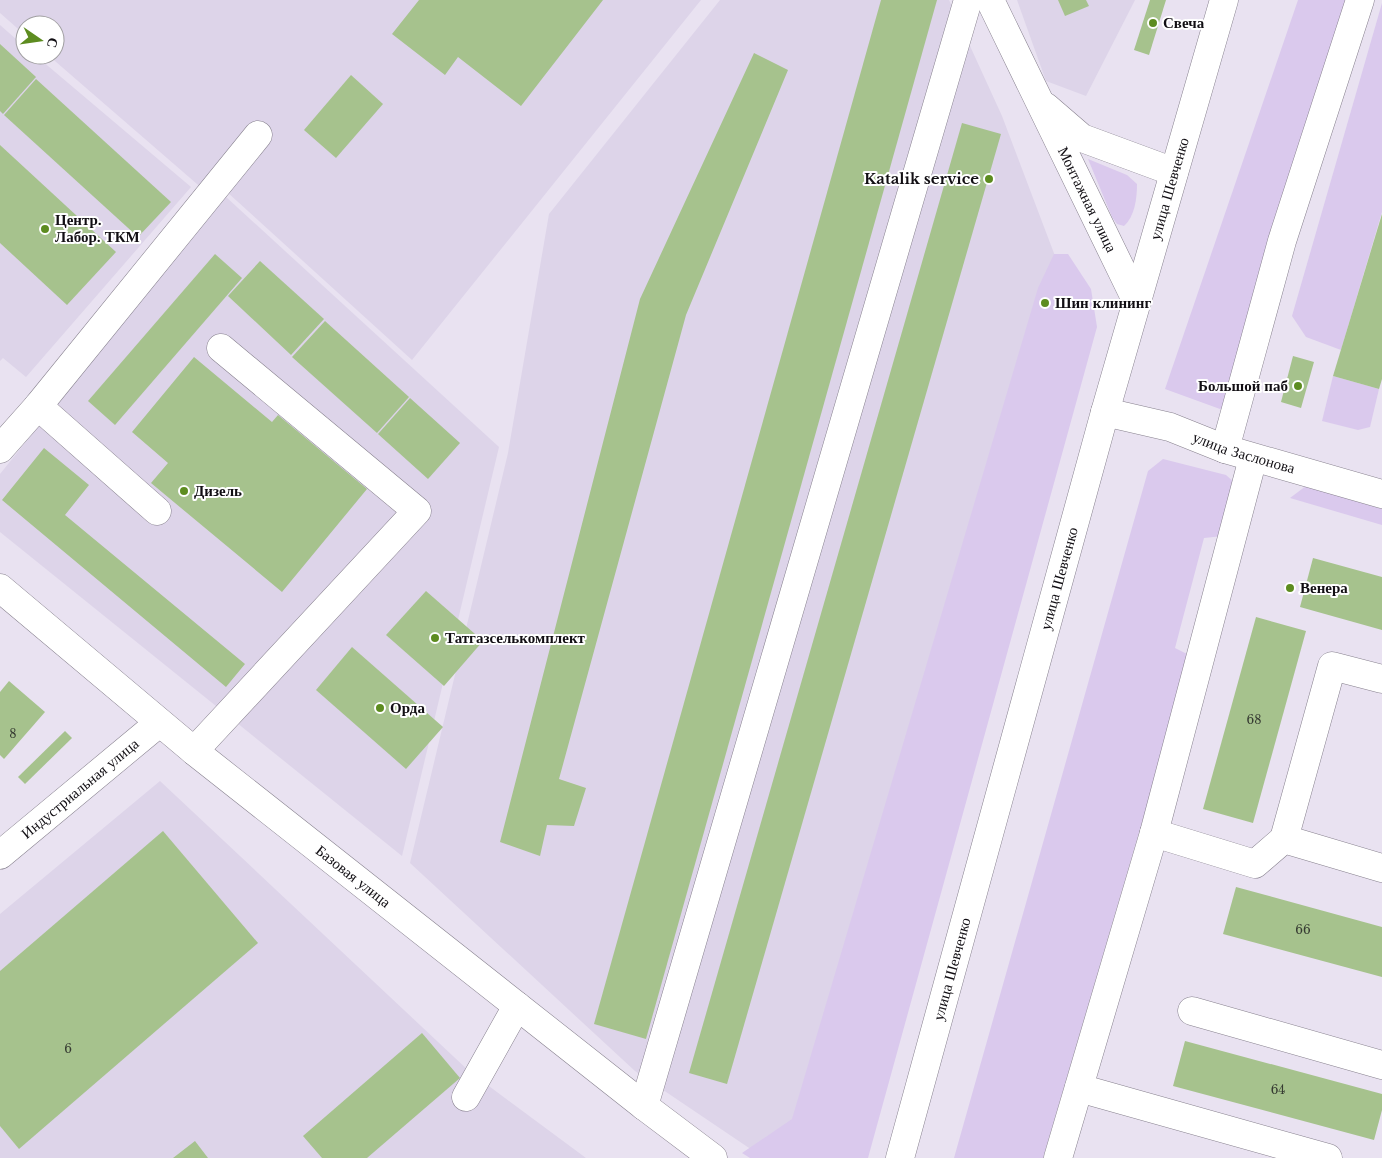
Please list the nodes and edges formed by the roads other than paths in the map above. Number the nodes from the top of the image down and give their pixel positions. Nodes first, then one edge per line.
1 (968, 0) edge
2 (990, 0) edge
3 (1224, 0) edge
4 (1360, 0) edge
5 (1037, 100) junction
6 (258, 136) dead end
7 (1174, 172) junction
8 (1137, 302) junction
9 (221, 348) dead end
10 (38, 406) junction
11 (1105, 412) junction
12 (0, 449) edge
13 (1225, 449) junction
14 (1253, 458) junction
15 (1382, 494) edge
16 (157, 510) dead end
17 (0, 588) edge
18 (1382, 679) edge
19 (158, 723) junction
20 (194, 751) junction
21 (1154, 834) junction
22 (1284, 839) junction
23 (0, 855) edge
24 (1382, 868) edge
25 (517, 1006) junction
26 (1192, 1012) dead end
27 (1382, 1065) edge
28 (1080, 1088) junction
29 (466, 1097) dead end
30 (644, 1106) junction
31 (703, 1155) edge
32 (900, 1158) edge
33 (1058, 1158) edge
34 (1328, 1158) edge

1 - 30 street
2 - 5 street, Монтажная улица
3 - 7 street, улица Шевченко
4 - 13 street
5 - 7 street, Монтажная улица
5 - 8 street, Монтажная улица
6 - 10 street
7 - 8 street, улица Шевченко
8 - 11 street, улица Шевченко
9 - 20 street
10 - 12 street
10 - 16 street
11 - 13 street, улица Заслонова
11 - 32 street, улица Шевченко
13 - 14 street, улица Заслонова
14 - 15 street, улица Заслонова
14 - 21 street
17 - 19 street, Базовая улица
18 - 22 street
19 - 20 street, Базовая улица
19 - 23 street, Индустриальная улица
20 - 25 street, Базовая улица
21 - 22 street
21 - 28 street
22 - 24 street
25 - 29 street
25 - 30 street, Базовая улица
26 - 27 street
28 - 33 street
28 - 34 street
30 - 31 street, Базовая улица

